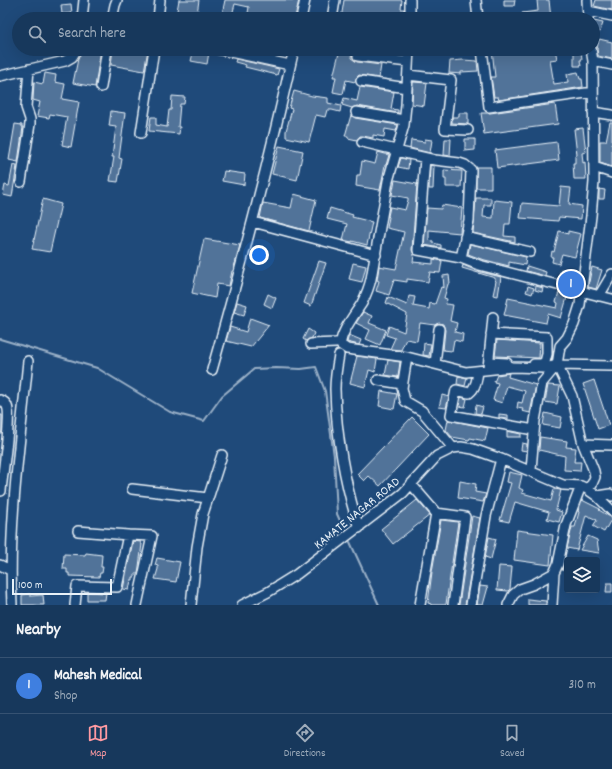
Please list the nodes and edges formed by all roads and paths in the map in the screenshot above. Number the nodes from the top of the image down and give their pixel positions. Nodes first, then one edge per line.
1 (84, 0) edge
2 (118, 0) edge
3 (160, 0) edge
4 (305, 0) edge
5 (335, 0) edge
6 (410, 0) edge
7 (476, 0) edge
8 (587, 0) edge
9 (83, 12) edge
10 (114, 12) edge
11 (159, 12) edge
12 (302, 12) edge
13 (333, 12) edge
14 (410, 12) edge
15 (477, 12) edge
16 (588, 12) edge
17 (600, 16) edge
18 (612, 16) edge
19 (73, 56) edge
20 (106, 56) edge
21 (153, 56) edge
22 (248, 56) edge
23 (292, 56) edge
24 (358, 56) dead end
25 (408, 56) edge
26 (483, 56) edge
27 (592, 56) edge
28 (593, 61) junction
29 (408, 62) junction
30 (612, 64) edge
31 (290, 65) junction
32 (29, 69) junction
33 (1, 73) edge
34 (408, 74) junction
35 (361, 81) dead end
36 (101, 87) dead end
37 (407, 88) junction
38 (593, 92) junction
39 (356, 112) dead end
40 (594, 112) junction
41 (612, 115) edge
42 (404, 120) junction
43 (468, 130) dead end
44 (142, 133) dead end
45 (362, 142) dead end
46 (396, 150) junction
47 (425, 158) junction
48 (594, 167) junction
49 (612, 173) edge
50 (21, 182) dead end
51 (253, 222) junction
52 (465, 237) junction
53 (530, 252) dead end
54 (376, 255) junction
55 (461, 258) junction
56 (612, 274) edge
57 (581, 292) junction
58 (599, 296) junction
59 (612, 299) edge
60 (493, 317) dead end
61 (439, 329) dead end
62 (491, 334) junction
63 (340, 342) junction
64 (311, 344) dead end
65 (338, 355) dead end
66 (407, 357) junction
67 (28, 362) dead end
68 (435, 364) junction
69 (557, 365) junction
70 (489, 366) junction
71 (612, 366) edge
72 (212, 370) dead end
73 (478, 371) junction
74 (378, 380) dead end
75 (402, 384) junction
76 (0, 400) edge
77 (534, 430) junction
78 (583, 444) junction
79 (612, 445) edge
80 (453, 448) junction
81 (222, 455) dead end
82 (501, 458) junction
83 (531, 470) junction
84 (411, 484) junction
85 (584, 488) junction
86 (132, 489) dead end
87 (0, 491) edge
88 (14, 492) junction
89 (597, 496) junction
90 (612, 496) edge
91 (208, 498) junction
92 (612, 511) edge
93 (436, 513) junction
94 (359, 528) junction
95 (78, 531) dead end
96 (128, 534) junction
97 (0, 565) edge
98 (10, 570) junction
99 (554, 573) junction
100 (12, 605) edge
101 (75, 605) edge
102 (136, 605) edge
103 (191, 605) edge
104 (242, 605) edge
105 (420, 605) edge
106 (453, 605) edge
107 (471, 605) edge
108 (508, 605) edge
109 (552, 605) edge

1 - 9 street
2 - 10 street
3 - 11 street
4 - 12 street
5 - 13 street
6 - 14 street
7 - 15 street
8 - 16 street
17 - 18 street
19 - 32 street
20 - 36 street
21 - 44 street
22 - 31 street
23 - 31 street
24 - 29 street
25 - 29 street
26 - 38 street
27 - 28 street
28 - 30 street
28 - 38 street
29 - 34 street
31 - 51 street
32 - 33 street
32 - 50 street
34 - 37 street
34 - 43 street
35 - 37 street
37 - 42 street
38 - 40 street
39 - 42 street
40 - 41 street
40 - 48 street
42 - 46 street
45 - 46 street
46 - 47 street
46 - 54 street
47 - 52 street
47 - 55 street
48 - 49 street
48 - 57 street
51 - 54 street
51 - 72 street
52 - 53 street
52 - 55 street
54 - 63 street
55 - 57 street
56 - 58 street
57 - 58 street
57 - 69 street
58 - 59 street
60 - 62 street
61 - 68 street
62 - 70 street
62 - 70 street
63 - 64 street
63 - 66 street
65 - 94 street
66 - 68 street
66 - 75 street
67 - 88 street
68 - 73 street
69 - 70 street
69 - 71 street
69 - 77 street
69 - 78 street
70 - 73 street
73 - 77 street
74 - 75 street
75 - 80 street
76 - 87 street
77 - 83 street
78 - 79 street
78 - 85 street
80 - 82 street
80 - 84 street, KAMATE NAGAR ROAD
81 - 91 street
82 - 83 street
82 - 107 street
83 - 85 street
84 - 93 street
84 - 94 street, KAMATE NAGAR ROAD
85 - 89 street
85 - 99 street
86 - 91 street
87 - 88 street
88 - 98 street
89 - 90 street
89 - 92 street
91 - 103 street
93 - 105 street
93 - 106 street
94 - 104 street, KAMATE NAGAR ROAD
95 - 96 street
96 - 101 street
96 - 102 street
97 - 98 street
98 - 100 street
99 - 108 street
99 - 109 street

